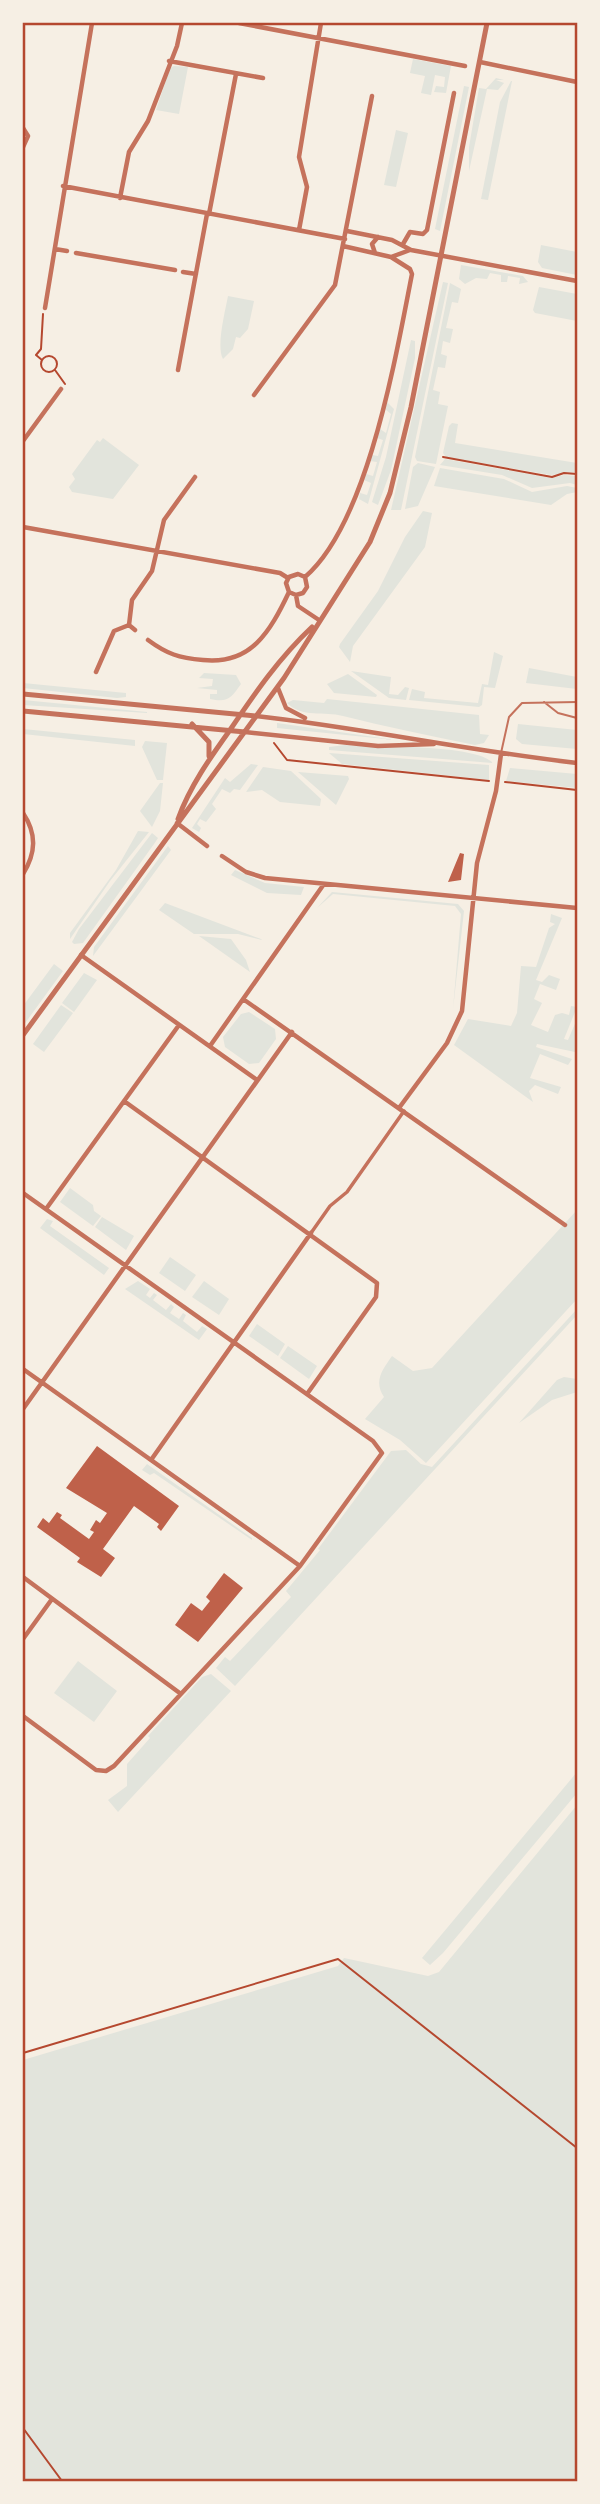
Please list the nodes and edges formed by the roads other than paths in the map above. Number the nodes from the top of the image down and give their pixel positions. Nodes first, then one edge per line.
1 (92, 23) edge
2 (182, 23) edge
3 (239, 23) edge
4 (321, 23) edge
5 (487, 23) edge
6 (318, 38) junction
7 (169, 61) junction
8 (480, 62) junction
9 (465, 66) dead end
10 (236, 74) junction
11 (263, 78) dead end
12 (577, 82) edge
13 (454, 93) dead end
14 (372, 96) dead end
15 (23, 128) edge
16 (23, 147) edge
17 (63, 187) junction
18 (120, 198) junction
19 (208, 214) junction
20 (299, 230) junction
21 (347, 231) junction
22 (379, 237) junction
23 (345, 239) junction
24 (403, 244) junction
25 (343, 246) junction
26 (55, 249) junction
27 (411, 250) junction
28 (67, 251) dead end
29 (76, 253) dead end
30 (374, 253) junction
31 (440, 255) junction
32 (391, 257) junction
33 (175, 270) dead end
34 (183, 272) dead end
35 (197, 274) junction
36 (577, 281) edge
37 (45, 307) road end
38 (178, 370) dead end
39 (61, 389) road end
40 (254, 395) dead end
41 (23, 441) edge
42 (195, 477) dead end
43 (23, 527) edge
44 (157, 551) junction
45 (305, 577) junction
46 (288, 578) junction
47 (289, 592) junction
48 (296, 595) junction
49 (319, 620) junction
50 (128, 625) junction
51 (135, 630) dead end
52 (148, 640) dead end
53 (96, 672) dead end
54 (279, 685) junction
55 (23, 694) edge
56 (543, 702) junction
57 (577, 702) edge
58 (23, 710) edge
59 (240, 715) junction
60 (256, 716) junction
61 (577, 718) edge
62 (309, 720) junction
63 (192, 724) junction
64 (230, 729) junction
65 (245, 732) junction
66 (442, 744) junction
67 (501, 754) junction
68 (208, 760) junction
69 (577, 763) edge
70 (23, 813) edge
71 (176, 822) junction
72 (206, 845) dead end
73 (222, 856) dead end
74 (23, 874) edge
75 (325, 883) junction
76 (474, 897) junction
77 (577, 908) edge
78 (81, 955) junction
79 (243, 999) junction
80 (179, 1025) junction
81 (292, 1032) junction
82 (23, 1035) edge
83 (209, 1046) junction
84 (257, 1080) junction
85 (124, 1101) junction
86 (401, 1109) junction
87 (203, 1156) junction
88 (23, 1193) edge
89 (46, 1209) junction
90 (565, 1225) dead end
91 (311, 1233) junction
92 (126, 1265) junction
93 (234, 1343) junction
94 (23, 1369) edge
95 (41, 1383) junction
96 (307, 1394) junction
97 (23, 1409) edge
98 (151, 1460) junction
99 (300, 1566) junction
100 (23, 1577) edge
101 (52, 1599) junction
102 (23, 1639) edge
103 (181, 1694) junction
104 (23, 1716) edge

1 - 17 street
2 - 7 street
3 - 6 street
4 - 6 street
5 - 8 street
6 - 9 street
6 - 20 street
7 - 10 street
7 - 18 street
8 - 12 street
8 - 31 street
10 - 11 street
10 - 19 street
13 - 24 street
14 - 21 street
15 - 16 street
17 - 18 street
17 - 26 street
18 - 19 street
19 - 20 street
19 - 35 street
20 - 23 street
21 - 22 street
21 - 23 street
22 - 24 street
22 - 30 street
23 - 25 street
24 - 27 street
25 - 30 street
25 - 40 street
26 - 28 street
26 - 37 street
27 - 31 street
27 - 32 street
29 - 33 street
30 - 32 street
31 - 36 street
31 - 49 street
32 - 45 street
34 - 35 street
35 - 38 street
39 - 41 street
42 - 44 street
43 - 44 street
44 - 46 street
44 - 50 street
45 - 46 street
45 - 48 street
46 - 47 street
47 - 48 street
47 - 52 street
48 - 49 street
49 - 54 street
49 - 59 street
50 - 51 street
50 - 53 street
54 - 60 street
54 - 62 street
55 - 59 street
56 - 57 lane
56 - 61 lane
56 - 67 lane
58 - 63 street
59 - 60 street
59 - 64 street
60 - 62 street
60 - 65 street
62 - 66 street
63 - 64 street
63 - 68 street
64 - 65 street
64 - 68 street
65 - 66 street
65 - 71 street
66 - 67 street
67 - 69 street
67 - 76 street
68 - 71 street
70 - 74 street
71 - 72 street
71 - 78 street
73 - 75 street
75 - 76 street
75 - 79 street
76 - 77 street
76 - 86 street
78 - 80 street
78 - 82 street
79 - 81 street
79 - 83 street
80 - 83 street
80 - 85 street
81 - 84 street
81 - 86 street
83 - 84 street
84 - 87 street
85 - 87 street
85 - 89 street
86 - 90 street
86 - 91 street
87 - 91 street
87 - 92 street
88 - 89 street
89 - 92 street
91 - 93 street
91 - 96 street
92 - 93 street
92 - 95 street
93 - 96 street
93 - 98 street
94 - 95 street
95 - 97 street
95 - 98 street
96 - 99 street
98 - 99 street
99 - 103 street
100 - 101 street
101 - 102 street
101 - 103 street
103 - 104 street

